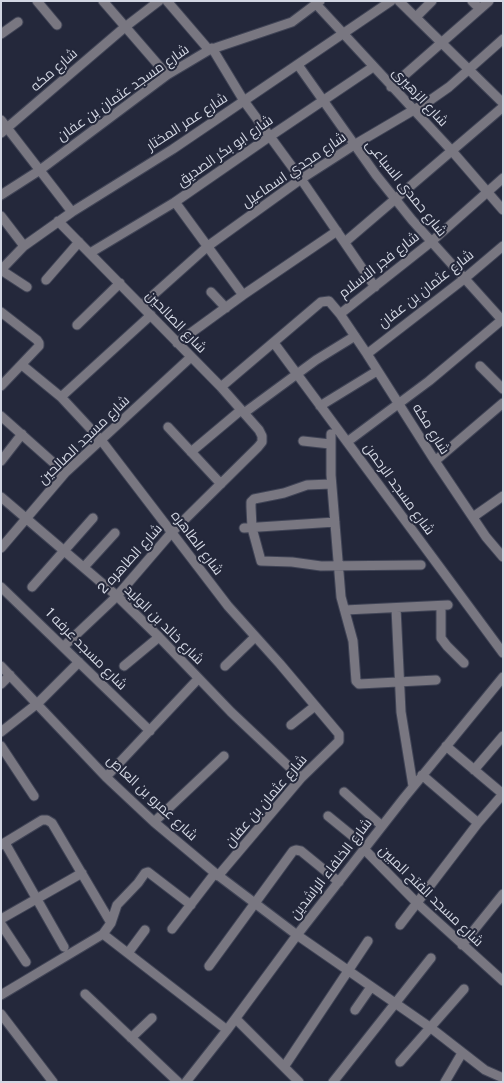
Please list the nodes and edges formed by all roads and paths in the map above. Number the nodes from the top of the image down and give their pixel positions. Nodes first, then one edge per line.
1 (37, 1) edge
2 (103, 1) edge
3 (159, 1) edge
4 (167, 1) edge
5 (391, 1) edge
6 (399, 1) edge
7 (432, 1) edge
8 (472, 1) edge
9 (489, 1) edge
10 (318, 3) edge
11 (480, 9) junction
12 (416, 17) junction
13 (18, 22) dead end
14 (57, 25) dead end
15 (125, 27) junction
16 (1, 34) edge
17 (343, 35) junction
18 (503, 39) edge
19 (442, 42) junction
20 (210, 49) junction
21 (298, 65) junction
22 (373, 67) junction
23 (469, 69) junction
24 (166, 75) junction
25 (391, 87) junction
26 (244, 101) junction
27 (323, 102) junction
28 (503, 103) edge
29 (503, 107) edge
30 (414, 111) junction
31 (1, 120) edge
32 (4, 130) edge
33 (269, 137) junction
34 (354, 145) junction
35 (452, 151) junction
36 (40, 170) junction
37 (503, 178) edge
38 (301, 179) junction
39 (488, 192) junction
40 (1, 195) edge
41 (395, 199) junction
42 (175, 202) junction
43 (503, 210) edge
44 (72, 212) junction
45 (1, 216) edge
46 (58, 221) junction
47 (337, 231) junction
48 (79, 242) junction
49 (345, 242) junction
50 (431, 242) junction
51 (24, 246) junction
52 (208, 246) junction
53 (503, 246) edge
54 (90, 253) junction
55 (1, 270) edge
56 (464, 279) junction
57 (46, 280) dead end
58 (120, 283) junction
59 (26, 287) dead end
60 (375, 287) junction
61 (212, 292) dead end
62 (243, 295) junction
63 (142, 305) junction
64 (226, 308) junction
65 (1, 312) edge
66 (340, 314) junction
67 (151, 315) junction
68 (502, 320) edge
69 (77, 325) dead end
70 (355, 336) junction
71 (177, 343) junction
72 (274, 343) junction
73 (367, 354) junction
74 (191, 357) junction
75 (22, 365) junction
76 (480, 366) dead end
77 (377, 371) junction
78 (296, 374) junction
79 (1, 386) edge
80 (221, 387) junction
81 (503, 390) edge
82 (61, 397) junction
83 (398, 403) junction
84 (503, 403) edge
85 (320, 406) junction
86 (242, 411) junction
87 (1, 416) edge
88 (168, 427) dead end
89 (22, 434) junction
90 (331, 434) dead end
91 (101, 440) junction
92 (303, 441) dead end
93 (347, 442) junction
94 (330, 444) junction
95 (258, 447) joint
96 (191, 452) junction
97 (1, 460) edge
98 (435, 461) junction
99 (65, 473) junction
100 (221, 484) junction
101 (332, 484) junction
102 (503, 496) edge
103 (1, 497) edge
104 (27, 517) junction
105 (473, 517) junction
106 (93, 518) dead end
107 (335, 522) junction
108 (248, 528) junction
109 (172, 532) junction
110 (115, 533) dead end
111 (1, 548) edge
112 (65, 550) junction
113 (503, 557) edge
114 (421, 565) dead end
115 (338, 566) junction
116 (84, 567) junction
117 (1, 587) edge
118 (32, 587) dead end
119 (116, 596) junction
120 (396, 608) junction
121 (345, 610) junction
122 (159, 637) junction
123 (255, 637) junction
124 (64, 646) junction
125 (503, 653) edge
126 (79, 662) junction
127 (464, 663) dead end
128 (1, 666) edge
129 (124, 666) dead end
130 (225, 666) dead end
131 (10, 675) junction
132 (503, 677) edge
133 (198, 679) junction
134 (436, 680) dead end
135 (399, 682) junction
136 (1, 684) edge
137 (38, 703) junction
138 (315, 706) junction
139 (291, 725) dead end
140 (150, 731) junction
141 (1, 732) edge
142 (503, 736) edge
143 (335, 745) joint
144 (1, 746) edge
145 (446, 746) junction
146 (224, 756) dead end
147 (474, 770) junction
148 (106, 776) junction
149 (422, 776) junction
150 (301, 778) junction
151 (413, 786) junction
152 (344, 792) dead end
153 (503, 794) edge
154 (34, 796) dead end
155 (328, 816) dead end
156 (154, 822) junction
157 (478, 823) junction
158 (382, 826) junction
159 (3, 844) edge
160 (365, 848) junction
161 (82, 873) junction
162 (216, 874) junction
163 (339, 882) junction
164 (503, 894) edge
165 (36, 899) junction
166 (254, 903) junction
167 (416, 903) junction
168 (191, 905) junction
169 (1, 919) edge
170 (111, 923) junction
171 (1, 924) edge
172 (400, 925) dead end
173 (172, 929) dead end
174 (145, 930) dead end
175 (102, 934) junction
176 (297, 935) junction
177 (368, 941) dead end
178 (462, 945) junction
179 (64, 947) dead end
180 (128, 953) junction
181 (431, 958) dead end
182 (26, 962) dead end
183 (209, 966) dead end
184 (348, 971) junction
185 (503, 981) edge
186 (371, 987) junction
187 (464, 989) dead end
188 (85, 994) dead end
189 (1, 995) edge
190 (395, 1004) junction
191 (355, 1010) dead end
192 (1, 1014) edge
193 (152, 1018) dead end
194 (236, 1019) junction
195 (431, 1028) junction
196 (227, 1030) junction
197 (131, 1038) junction
198 (462, 1052) junction
199 (400, 1062) dead end
200 (284, 1066) junction
201 (503, 1078) edge
202 (53, 1082) edge
203 (178, 1082) edge
204 (186, 1082) edge
205 (299, 1082) edge
206 (333, 1082) edge
207 (445, 1082) edge

1 - 14 street
2 - 15 street
3 - 15 street, شارع مكه
4 - 20 street
5 - 17 street, شارع عمر المختار
6 - 12 street
7 - 12 street
8 - 11 street
9 - 11 street
10 - 17 street, شارع الزهيرى
10 - 20 street, شارع مسجد عثمان بن عفان
11 - 19 street
12 - 19 street
13 - 16 street
15 - 24 street
15 - 32 street, شارع مكه
17 - 21 street, شارع عمر المختار
17 - 22 street, شارع الزهيرى
18 - 23 street, شارع مجدي اسماعيل
19 - 23 street
19 - 25 street
20 - 24 street, شارع مسجد عثمان بن عفان
20 - 26 street
21 - 26 street, شارع عمر المختار
21 - 27 street, شارع حمدى السباعى
22 - 25 street, شارع الزهيرى
22 - 27 street, شارع ابو بكر الصديق
23 - 28 street
23 - 30 street, شارع مجدي اسماعيل
24 - 36 street, شارع مسجد عثمان بن عفان
25 - 30 street, شارع الزهيرى
26 - 33 street
26 - 44 street, شارع عمر المختار
27 - 33 street, شارع ابو بكر الصديق
27 - 34 street, شارع حمدى السباعى
29 - 35 street
30 - 34 street, شارع مجدي اسماعيل
30 - 35 street, شارع الزهيرى
31 - 32 street
32 - 36 street
33 - 38 street
33 - 42 street, شارع ابو بكر الصديق
34 - 38 street, شارع مجدي اسماعيل
34 - 41 street, شارع حمدى السباعى
35 - 39 street, شارع الزهيرى
35 - 41 street
36 - 40 street, شارع مسجد عثمان بن عفان
36 - 44 street
37 - 39 street, شارع فجر الاسلام
38 - 47 street
38 - 52 street, شارع مجدي اسماعيل
39 - 43 street, شارع الزهيرى
39 - 50 street, شارع فجر الاسلام
41 - 49 street
41 - 50 street, شارع حمدى السباعى
42 - 52 street
42 - 54 street, شارع ابو بكر الصديق
44 - 46 street, شارع عمر المختار
45 - 51 street
46 - 48 street, شارع الصالحين
46 - 51 street, شارع عمر المختار
47 - 49 street
47 - 62 street
48 - 54 street, شارع الصالحين
48 - 57 street
49 - 60 street
50 - 56 street, شارع حمدى السباعى
50 - 60 street, شارع فجر الاسلام
51 - 55 street, شارع عمر المختار
52 - 62 street
52 - 63 street, شارع مجدي اسماعيل
53 - 56 street, شارع عثمان بن عفان
54 - 58 street, شارع الصالحين
55 - 59 street
56 - 68 street, شارع حمدى السباعى
56 - 73 street, شارع عثمان بن عفان
58 - 63 street, شارع الصالحين
58 - 69 street
60 - 66 street, شارع فجر الاسلام
61 - 64 street
62 - 64 street
63 - 67 street, شارع الصالحين
64 - 71 street
65 - 75 street
66 - 70 street, شارع مكه
66 - 72 street
67 - 71 street, شارع الصالحين
67 - 82 street
68 - 83 street
70 - 73 street, شارع مكه
70 - 78 street
71 - 74 street, شارع الصالحين
72 - 78 street, شارع مسجد الرحمن
72 - 80 street
73 - 77 street, شارع مكه
74 - 80 street, شارع الصالحين
74 - 91 street, شارع مسجد الصالحين
75 - 79 street
75 - 82 street, شارع الطاهره
76 - 81 street
77 - 83 street, شارع مكه
77 - 85 street
78 - 85 street, شارع مسجد الرحمن
78 - 86 street
80 - 86 street, شارع الصالحين
82 - 91 street, شارع الطاهره
83 - 93 street
83 - 98 street, شارع مكه
84 - 98 street
85 - 93 street, شارع مسجد الرحمن
86 - 95 street, شارع الصالحين
86 - 96 street
87 - 89 street
88 - 96 street
89 - 97 street
89 - 99 street
90 - 94 street
91 - 99 street, شارع مسجد الصالحين
91 - 109 street, شارع الطاهره
92 - 94 street
93 - 125 street, شارع مسجد الرحمن
94 - 101 street
95 - 100 street, شارع الطاهره 2
96 - 100 street
98 - 105 street, شارع مكه
99 - 104 street, شارع مسجد الصالحين
100 - 109 street, شارع الطاهره 2
101 - 107 street
101 - 108 street
102 - 105 street
103 - 104 street, شارع خالد بن الوليد
104 - 111 street, شارع مسجد الصالحين
104 - 112 street, شارع خالد بن الوليد
105 - 113 street, شارع مكه
106 - 112 street
107 - 108 street
107 - 115 street
108 - 115 street
109 - 119 street, شارع الطاهره 2
109 - 123 street, شارع الطاهره
110 - 116 street
112 - 116 street, شارع خالد بن الوليد
112 - 118 street
114 - 115 street
115 - 121 street
116 - 119 street, شارع خالد بن الوليد
117 - 124 street, شارع مسجد عرفه 1
119 - 122 street, شارع خالد بن الوليد
119 - 124 street, شارع الطاهره 2
120 - 121 street
120 - 127 street
120 - 135 street
121 - 135 street
122 - 129 street
122 - 133 street, شارع خالد بن الوليد
123 - 130 street
123 - 138 street, شارع الطاهره
124 - 126 street, شارع مسجد عرفه 1
126 - 137 street
126 - 140 street, شارع مسجد عرفه 1
128 - 131 street, شارع عمرو بن العاص
131 - 136 street
131 - 137 street, شارع عمرو بن العاص
132 - 145 street, شارع الخلفاء الراشدين
133 - 140 street
133 - 150 street, شارع خالد بن الوليد
134 - 135 street
135 - 151 street
137 - 141 street
137 - 148 street, شارع عمرو بن العاص
138 - 139 street
138 - 143 street, شارع الطاهره
140 - 148 street
142 - 147 street
143 - 150 street, شارع عثمان بن عفان
144 - 154 street
145 - 147 street
145 - 149 street, شارع الخلفاء الراشدين
146 - 156 street
147 - 153 street
148 - 156 street, شارع عمرو بن العاص
149 - 151 street, شارع الخلفاء الراشدين
149 - 157 street
150 - 162 street, شارع عثمان بن عفان
151 - 158 street, شارع الخلفاء الراشدين
152 - 158 street
153 - 157 street
155 - 160 street, شارع مسجد الفتح المبين
156 - 162 street, شارع عمرو بن العاص
157 - 167 street
158 - 160 street, شارع الخلفاء الراشدين
159 - 161 street
159 - 165 street
160 - 163 street, شارع الخلفاء الراشدين
160 - 167 street, شارع مسجد الفتح المبين
161 - 165 street
161 - 170 street
162 - 166 street, شارع عمرو بن العاص
162 - 168 street, شارع عثمان بن عفان
163 - 166 street
163 - 176 street, شارع الخلفاء الراشدين
164 - 178 street
165 - 169 street
165 - 179 street
166 - 176 street, شارع عمرو بن العاص
166 - 183 street
167 - 172 street
167 - 178 street, شارع مسجد الفتح المبين
168 - 170 street
168 - 173 street, شارع عثمان بن عفان
170 - 175 street
171 - 182 street
174 - 180 street
175 - 180 street
175 - 189 street
176 - 184 street, شارع عمرو بن العاص
176 - 194 street, شارع الخلفاء الراشدين
177 - 184 street
178 - 185 street, شارع مسجد الفتح المبين
180 - 196 street
181 - 190 street
184 - 186 street, شارع عمرو بن العاص
184 - 200 street
186 - 190 street, شارع عمرو بن العاص
186 - 191 street
187 - 195 street
188 - 197 street
190 - 195 street, شارع عمرو بن العاص
190 - 206 street
192 - 202 street
193 - 197 street
194 - 196 street, شارع الخلفاء الراشدين
194 - 200 street
195 - 198 street, شارع عمرو بن العاص
195 - 199 street
196 - 204 street, شارع الخلفاء الراشدين
197 - 203 street
198 - 201 street, شارع عمرو بن العاص
198 - 207 street
200 - 205 street

